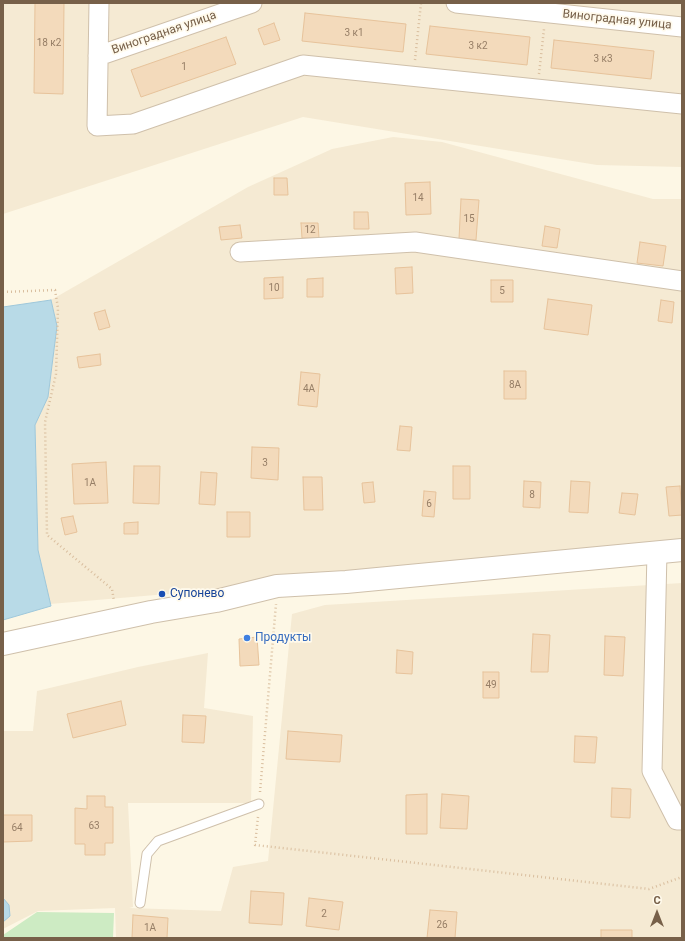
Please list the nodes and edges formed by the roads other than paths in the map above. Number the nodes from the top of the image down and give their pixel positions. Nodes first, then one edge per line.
1 (99, 3) edge
2 (456, 3) edge
3 (247, 4) edge
4 (570, 9) edge
5 (682, 27) edge
6 (98, 56) junction
7 (682, 104) edge
8 (240, 252) dead end
9 (682, 281) edge
10 (682, 550) edge
11 (657, 552) junction
12 (3, 644) edge
13 (259, 804) road end
14 (681, 822) edge
15 (140, 903) dead end

1 - 6 street
2 - 4 street, Виноградная улица
3 - 6 street, Виноградная улица
4 - 5 street, Виноградная улица
6 - 7 street
8 - 9 street
10 - 11 street
11 - 12 street
11 - 14 street
13 - 15 lane

